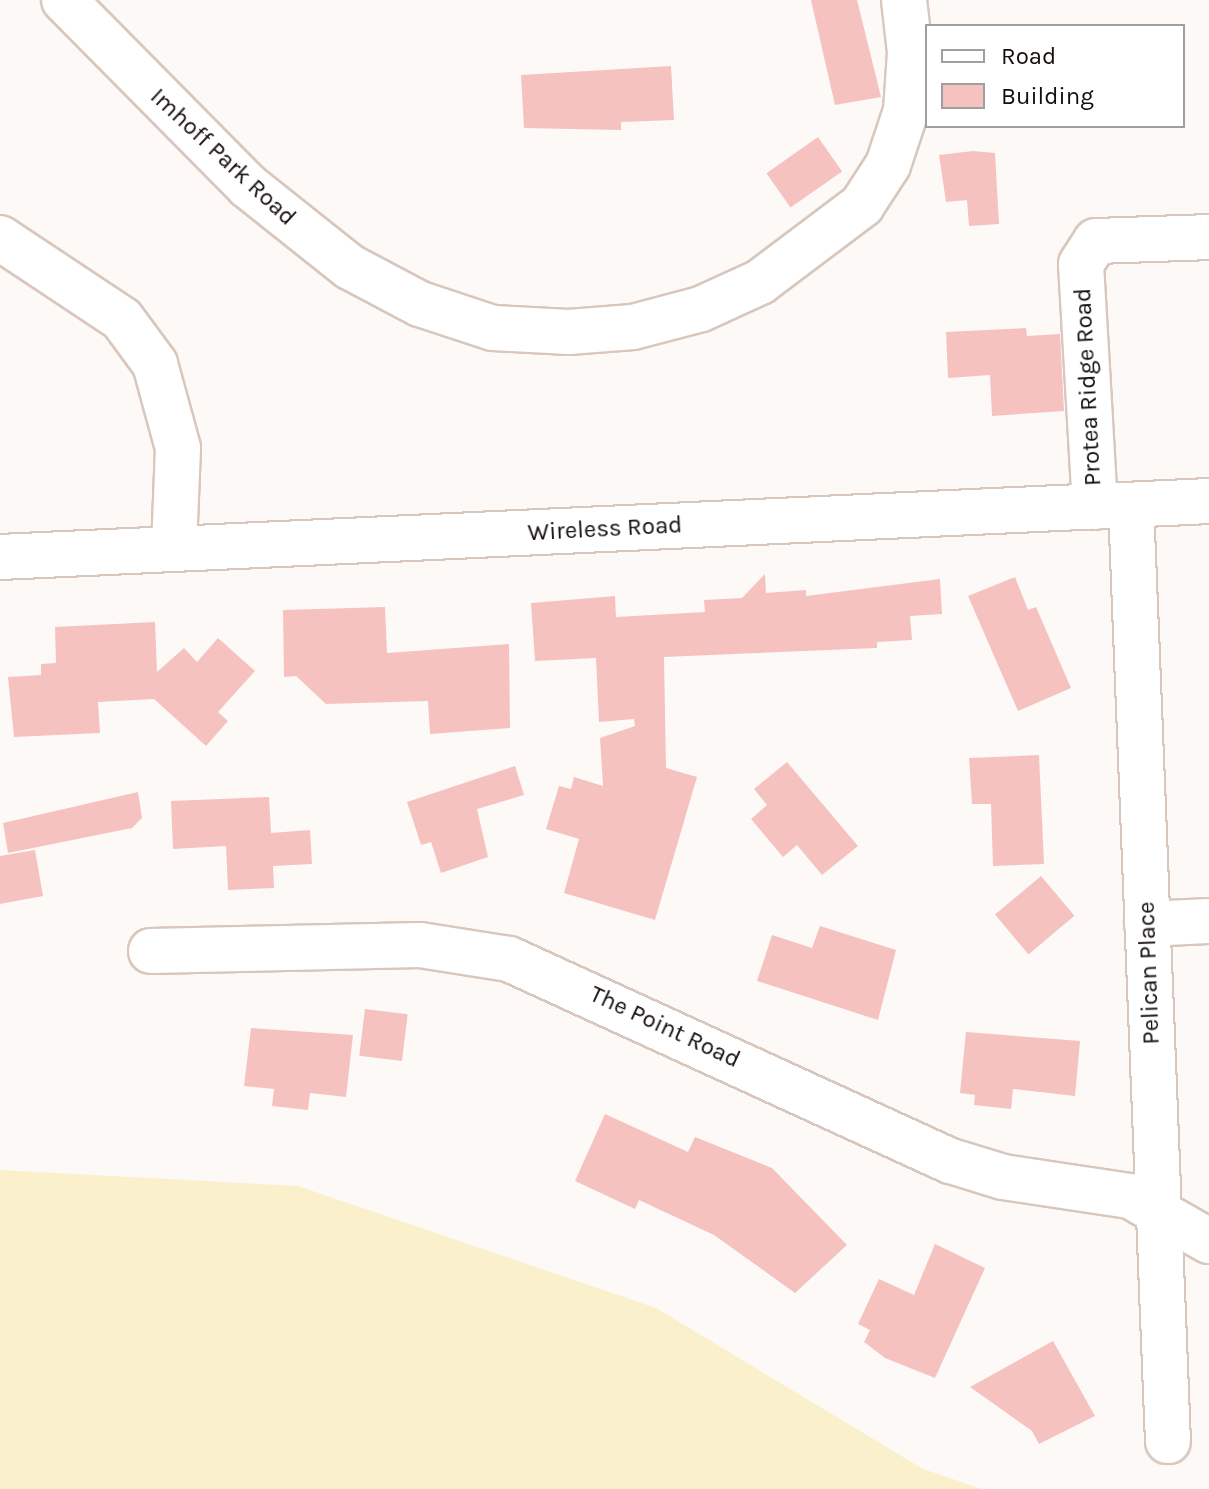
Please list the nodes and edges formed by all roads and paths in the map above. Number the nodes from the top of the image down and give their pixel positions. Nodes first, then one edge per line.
1 (64, 0) edge
2 (904, 0) edge
3 (1209, 237) edge
4 (0, 238) edge
5 (1209, 501) edge
6 (1113, 506) junction
7 (174, 549) junction
8 (0, 557) edge
9 (1209, 921) edge
10 (1147, 924) junction
11 (151, 951) dead end
12 (1159, 1208) junction
13 (1209, 1241) edge
14 (1168, 1441) dead end

1 - 2 street, Imhoff Park Road
3 - 6 street, Protea Ridge Road
4 - 7 street
5 - 6 street, Wireless Road
6 - 7 street, Wireless Road
6 - 10 street, Pelican Place
7 - 8 street, Wireless Road
9 - 10 street
10 - 12 street, Pelican Place
11 - 12 street, The Point Road
12 - 13 street, The Point Road
12 - 14 street, Pelican Place

